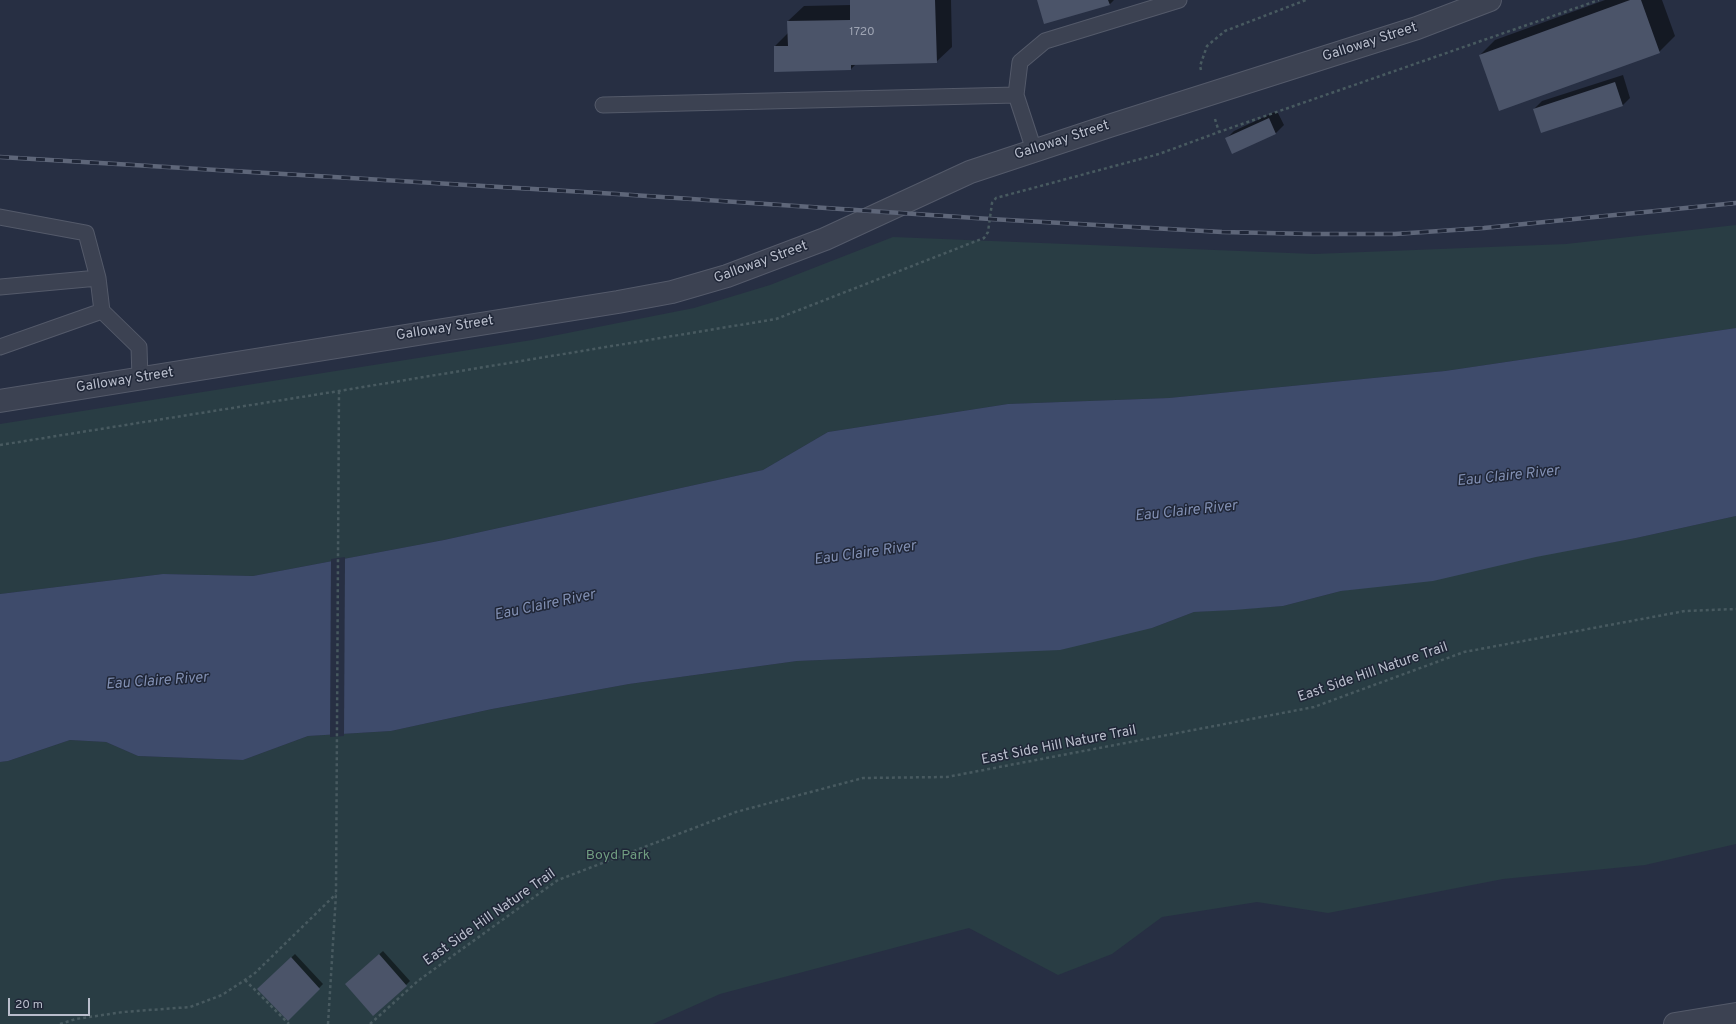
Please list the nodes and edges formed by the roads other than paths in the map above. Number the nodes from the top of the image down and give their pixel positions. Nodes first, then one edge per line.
1 (1179, 0) edge
2 (1490, 0) edge
3 (1016, 96) junction
4 (603, 105) dead end
5 (1034, 150) junction
6 (0, 217) edge
7 (98, 278) junction
8 (0, 287) edge
9 (102, 311) junction
10 (0, 347) edge
11 (140, 378) junction
12 (0, 401) edge
13 (1736, 1014) edge
14 (1675, 1024) edge

1 - 3 lane
2 - 5 street, Galloway Street
3 - 4 lane
3 - 5 lane
5 - 11 street, Galloway Street
6 - 7 lane
7 - 8 lane
7 - 9 lane
9 - 10 lane
9 - 11 lane
11 - 12 street, Galloway Street
13 - 14 street

